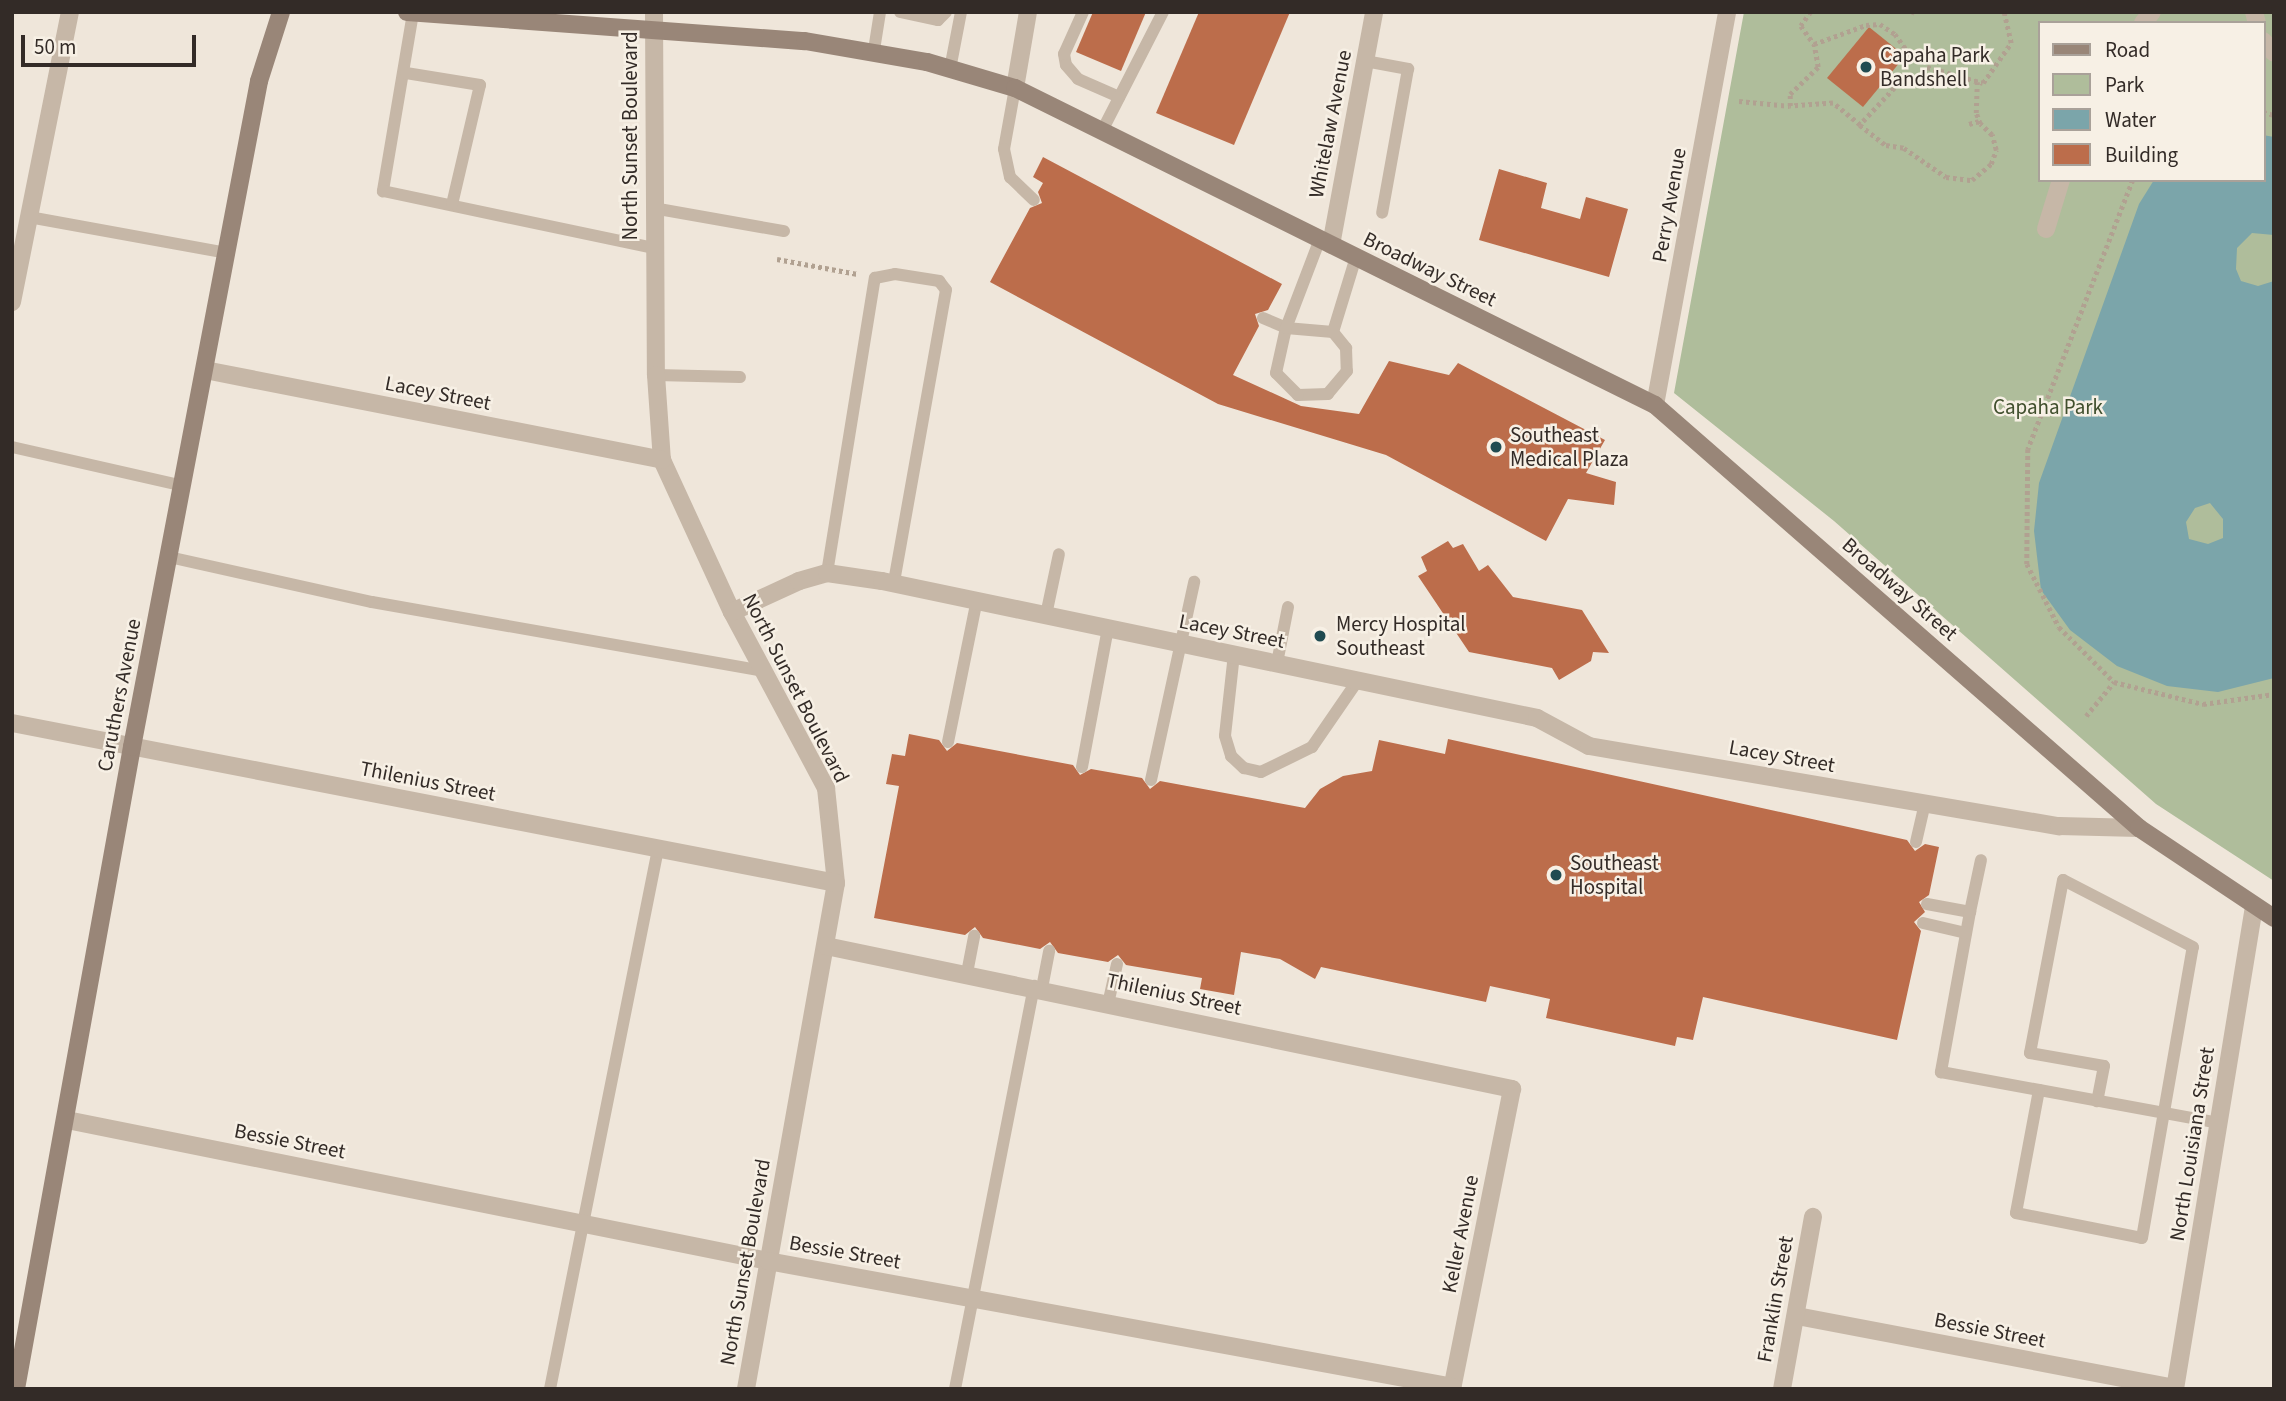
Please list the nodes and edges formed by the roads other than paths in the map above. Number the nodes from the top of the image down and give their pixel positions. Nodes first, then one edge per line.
1 (70, 12) edge
2 (281, 12) edge
3 (407, 12) edge
4 (880, 12) edge
5 (900, 12) edge
6 (946, 12) edge
7 (961, 12) edge
8 (1028, 12) edge
9 (1083, 12) edge
10 (1163, 12) edge
11 (1374, 12) edge
12 (1727, 12) edge
13 (414, 13) edge
14 (450, 14) edge
15 (528, 17) edge
16 (652, 21) edge
17 (874, 50) junction
18 (1365, 61) junction
19 (950, 69) junction
20 (406, 73) junction
21 (1015, 88) junction
22 (1119, 97) junction
23 (1102, 131) junction
24 (2061, 182) edge
25 (1034, 200) dead end
26 (452, 204) junction
27 (653, 208) junction
28 (1382, 213) dead end
29 (29, 217) junction
30 (2046, 229) dead end
31 (784, 231) dead end
32 (1325, 242) junction
33 (653, 248) junction
34 (228, 253) junction
35 (1356, 257) junction
36 (12, 302) edge
37 (1264, 318) dead end
38 (1286, 328) junction
39 (1334, 332) junction
40 (205, 370) junction
41 (656, 374) junction
42 (740, 377) dead end
43 (1655, 405) junction
44 (12, 447) edge
45 (662, 460) junction
46 (183, 485) junction
47 (1059, 554) dead end
48 (169, 557) junction
49 (827, 573) junction
50 (1194, 582) dead end
51 (894, 583) junction
52 (977, 600) junction
53 (1288, 607) dead end
54 (732, 612) junction
55 (1046, 615) junction
56 (1108, 628) junction
57 (1179, 644) junction
58 (1234, 654) junction
59 (1277, 663) junction
60 (763, 671) junction
61 (1357, 680) junction
62 (12, 723) edge
63 (948, 742) dead end
64 (132, 747) junction
65 (1082, 767) dead end
66 (1151, 780) dead end
67 (1925, 803) junction
68 (2140, 828) junction
69 (1916, 842) dead end
70 (658, 849) junction
71 (1981, 860) dead end
72 (836, 883) junction
73 (1927, 904) dead end
74 (2254, 906) junction
75 (1970, 912) junction
76 (2274, 918) edge
77 (1923, 923) dead end
78 (1966, 933) junction
79 (974, 936) dead end
80 (826, 946) junction
81 (1049, 951) dead end
82 (1116, 964) dead end
83 (967, 973) junction
84 (1038, 987) junction
85 (1108, 1004) junction
86 (1512, 1089) joint
87 (2039, 1090) junction
88 (2097, 1101) junction
89 (2166, 1113) junction
90 (67, 1120) junction
91 (2218, 1123) junction
92 (1813, 1217) dead end
93 (582, 1224) junction
94 (768, 1261) junction
95 (973, 1299) junction
96 (1797, 1316) junction
97 (1452, 1388) edge
98 (16, 1389) edge
99 (550, 1389) edge
100 (746, 1389) edge
101 (955, 1389) edge
102 (1782, 1389) edge
103 (2175, 1389) edge

1 - 29 street
2 - 34 main road, Caruthers Avenue
3 - 13 main road, Broadway Street
4 - 17 lane
5 - 6 lane
7 - 19 lane
8 - 21 street
9 - 22 lane
10 - 22 lane
11 - 18 street, Whitelaw Avenue
12 - 43 street, Perry Avenue
13 - 14 main road, Broadway Street
13 - 20 lane
14 - 15 main road, Broadway Street
15 - 16 main road, Broadway Street
16 - 17 main road, Broadway Street
16 - 27 street, North Sunset Boulevard
17 - 19 main road, Broadway Street
18 - 28 lane
18 - 32 street, Whitelaw Avenue
19 - 21 main road, Broadway Street
20 - 26 lane
20 - 26 lane
21 - 23 main road, Broadway Street
21 - 25 lane
22 - 23 lane
23 - 32 main road, Broadway Street
24 - 30 street
26 - 33 lane
27 - 31 lane
27 - 33 street, North Sunset Boulevard
29 - 34 lane
29 - 36 street
32 - 35 main road, Broadway Street
32 - 38 lane
33 - 41 street, North Sunset Boulevard
34 - 40 main road, Caruthers Avenue
35 - 39 lane
35 - 43 main road, Broadway Street
37 - 38 lane
38 - 39 lane
38 - 39 lane
40 - 45 street, Lacey Street
40 - 46 main road, Caruthers Avenue
41 - 42 lane
41 - 45 street, North Sunset Boulevard
43 - 68 main road, Broadway Street
44 - 46 lane
45 - 54 street, North Sunset Boulevard
46 - 48 main road, Caruthers Avenue
47 - 55 lane
48 - 60 lane
48 - 64 main road, Caruthers Avenue
49 - 51 street, Lacey Street
49 - 51 lane
49 - 54 street, Lacey Street
50 - 57 lane
51 - 52 street, Lacey Street
52 - 55 street, Lacey Street
52 - 63 lane
53 - 59 lane
54 - 60 street, North Sunset Boulevard
55 - 56 street, Lacey Street
56 - 57 street, Lacey Street
56 - 65 lane
57 - 58 street, Lacey Street
57 - 66 lane
58 - 59 street, Lacey Street
58 - 61 lane
59 - 61 street, Lacey Street
60 - 72 street, North Sunset Boulevard
61 - 67 street, Lacey Street
62 - 64 street, Thilenius Street
64 - 70 street, Thilenius Street
64 - 90 main road, Caruthers Avenue
67 - 68 street, Lacey Street
67 - 69 lane
68 - 74 main road, Broadway Street
70 - 72 street, Thilenius Street
70 - 93 lane
71 - 75 lane
72 - 80 street, North Sunset Boulevard
73 - 75 lane
74 - 76 main road, Broadway Street
74 - 91 street, North Louisiana Street
75 - 78 lane
77 - 78 lane
78 - 87 lane
79 - 83 lane
80 - 83 street, Thilenius Street
80 - 94 street, North Sunset Boulevard
81 - 84 lane
82 - 85 lane
83 - 84 street, Thilenius Street
84 - 85 street, Thilenius Street
84 - 95 lane
85 - 86 street, Thilenius Street
86 - 97 street, Keller Avenue
87 - 88 lane
87 - 89 lane
88 - 89 lane
88 - 89 lane
89 - 91 lane
90 - 93 street, Bessie Street
90 - 98 main road, Caruthers Avenue
91 - 103 street, North Louisiana Street
92 - 96 street, Franklin Street
93 - 94 street, Bessie Street
93 - 99 lane
94 - 95 street, Bessie Street
94 - 100 street, North Sunset Boulevard
95 - 97 street, Bessie Street
95 - 101 lane
96 - 102 street, Franklin Street
96 - 103 street, Bessie Street

